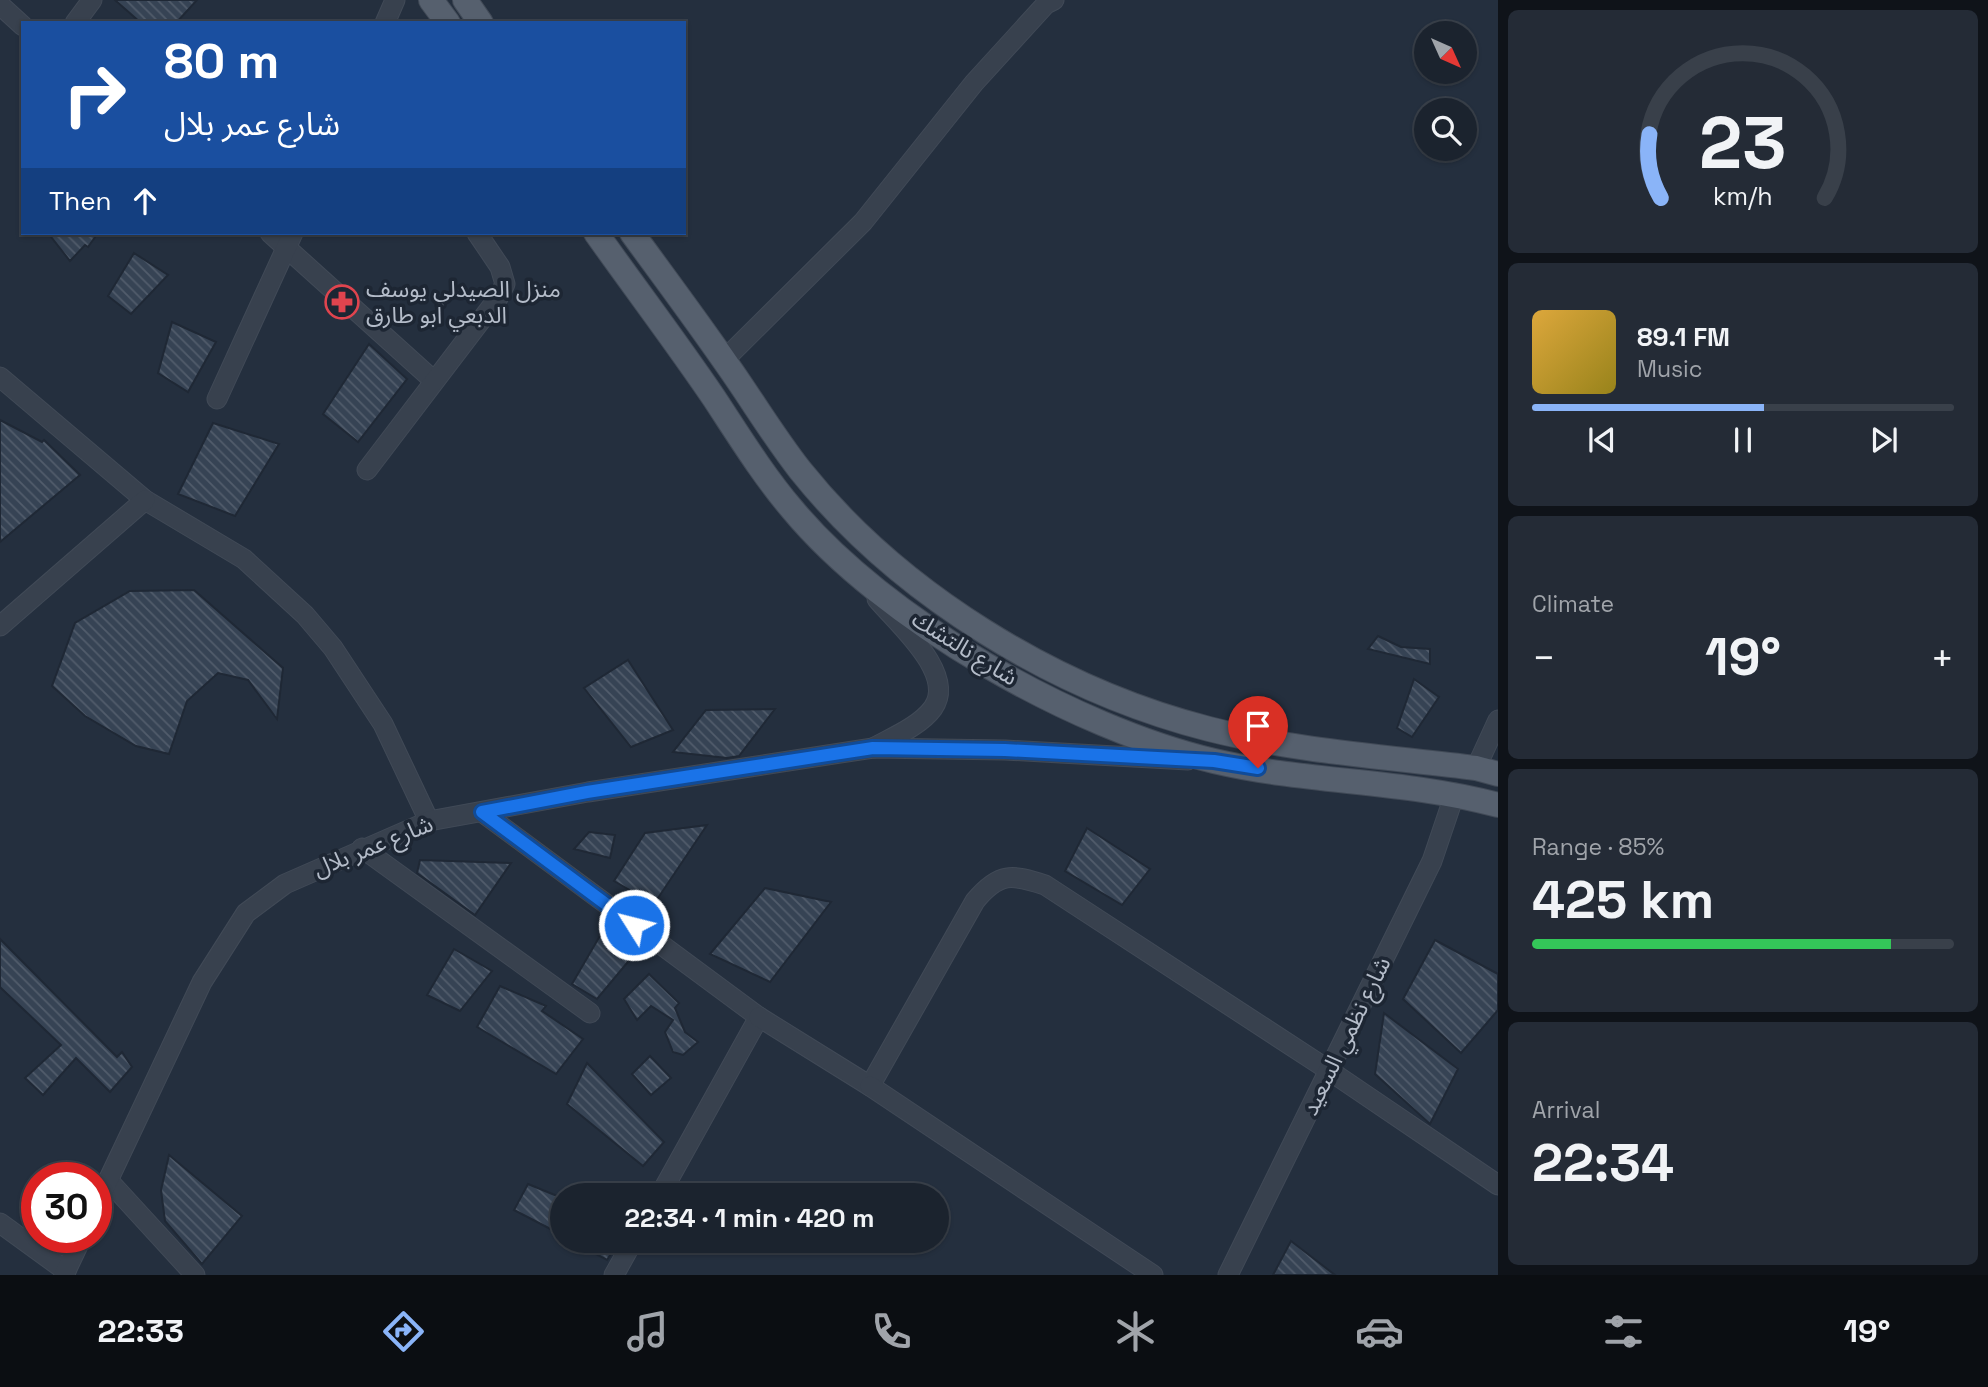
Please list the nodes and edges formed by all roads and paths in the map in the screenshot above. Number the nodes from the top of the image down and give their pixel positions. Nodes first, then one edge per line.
1 (92, 0) edge
2 (395, 0) edge
3 (431, 0) edge
4 (465, 0) edge
5 (1054, 0) edge
6 (0, 5) edge
7 (76, 21) edge
8 (386, 21) edge
9 (447, 21) edge
10 (480, 21) edge
11 (21, 24) edge
12 (478, 235) edge
13 (597, 235) edge
14 (633, 235) edge
15 (290, 239) edge
16 (724, 360) junction
17 (0, 376) edge
18 (433, 380) junction
19 (217, 399) dead end
20 (367, 470) dead end
21 (145, 500) junction
22 (850, 568) junction
23 (0, 626) edge
24 (1498, 720) edge
25 (873, 748) junction
26 (1214, 761) junction
27 (1487, 771) edge
28 (1455, 793) junction
29 (1498, 805) edge
30 (482, 812) junction
31 (429, 821) junction
32 (362, 848) junction
33 (590, 1013) dead end
34 (759, 1017) junction
35 (1330, 1071) junction
36 (870, 1086) junction
37 (112, 1172) edge
38 (667, 1183) edge
39 (112, 1184) edge
40 (1498, 1185) edge
41 (0, 1223) edge
42 (74, 1253) edge
43 (626, 1253) edge
44 (65, 1273) edge
45 (195, 1275) edge
46 (614, 1275) edge
47 (1153, 1275) edge
48 (1228, 1275) edge

1 - 7 street
2 - 8 street
3 - 9 main road
4 - 10 main road
5 - 16 street
6 - 11 street
12 - 18 street
13 - 22 main road, شارع نالتشك
14 - 16 main road, شارع نالتشك
15 - 18 street
15 - 19 street
16 - 27 main road, شارع نالتشك
17 - 21 street
18 - 20 street
21 - 23 street
21 - 31 street
22 - 25 street
22 - 26 main road, شارع نالتشك
24 - 27 street
25 - 26 street, شارع عمر بلال
25 - 30 street, شارع عمر بلال
26 - 28 main road, شارع نالتشك
28 - 29 main road, شارع نالتشك
28 - 35 street, شارع نظمي السعيد
30 - 31 street, شارع عمر بلال
30 - 34 street
31 - 32 street, شارع عمر بلال
32 - 33 street
32 - 37 street, شارع عمر بلال
34 - 36 street
34 - 38 street
35 - 36 street
35 - 40 street
35 - 48 street, شارع نظمي السعيد
36 - 47 street
39 - 45 street
41 - 44 street
42 - 44 street
43 - 46 street

